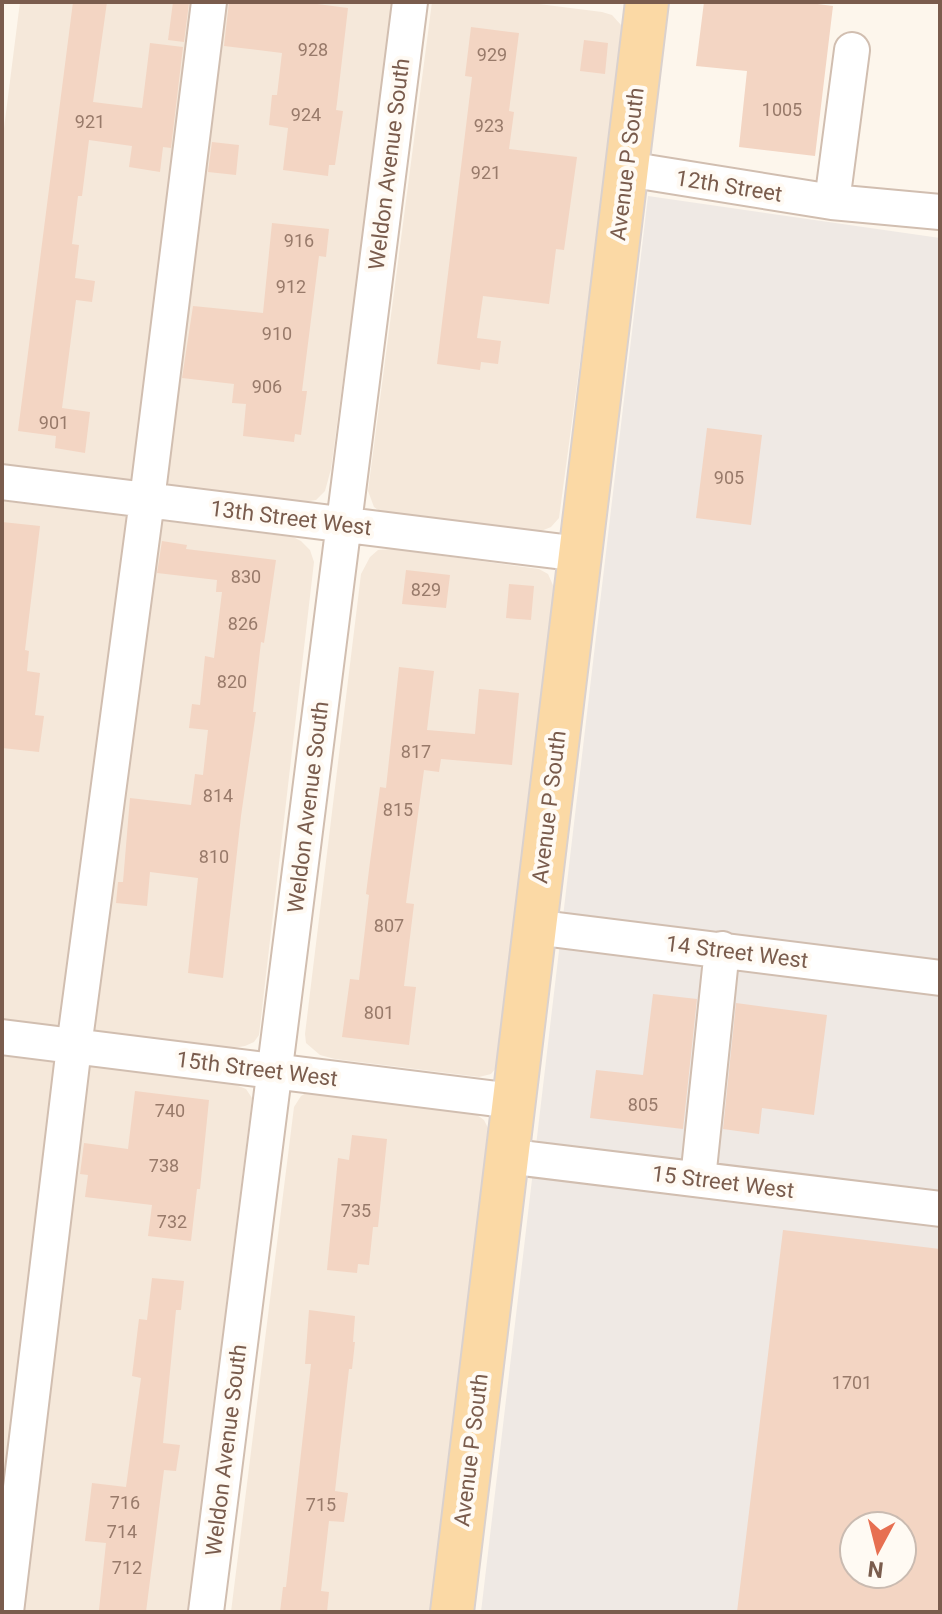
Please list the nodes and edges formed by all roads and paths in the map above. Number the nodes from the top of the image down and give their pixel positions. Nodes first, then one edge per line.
1 (209, 2) edge
2 (410, 2) edge
3 (647, 2) edge
4 (852, 50) dead end
5 (627, 169) junction
6 (832, 202) junction
7 (940, 212) edge
8 (2, 482) edge
9 (147, 500) junction
10 (344, 524) junction
11 (580, 554) junction
12 (534, 927) junction
13 (722, 949) junction
14 (940, 978) edge
15 (2, 1037) edge
16 (74, 1047) junction
17 (274, 1071) junction
18 (513, 1101) junction
19 (506, 1156) junction
20 (698, 1179) junction
21 (940, 1209) edge
22 (6, 1612) edge
23 (206, 1612) edge
24 (452, 1612) edge

1 - 9 street
2 - 10 street, Weldon Avenue South
3 - 5 main road, Avenue P South
4 - 6 street
5 - 6 street, 12th Street
5 - 11 main road, Avenue P South
6 - 7 street, 12th Street
8 - 9 street, 13th Street West
9 - 10 street, 13th Street West
9 - 16 street
10 - 11 street, 13th Street West
10 - 17 street, Weldon Avenue South
11 - 12 main road, Avenue P South
12 - 13 street, 14 Street West
12 - 18 main road, Avenue P South
13 - 14 street, 14 Street West
13 - 20 street
15 - 16 street, 15th Street West
16 - 17 street, 15th Street West
16 - 22 street
17 - 18 street, 15th Street West
17 - 23 street, Weldon Avenue South
18 - 19 main road, Avenue P South
19 - 20 street, 15 Street West
19 - 24 main road, Avenue P South
20 - 21 street, 15 Street West

